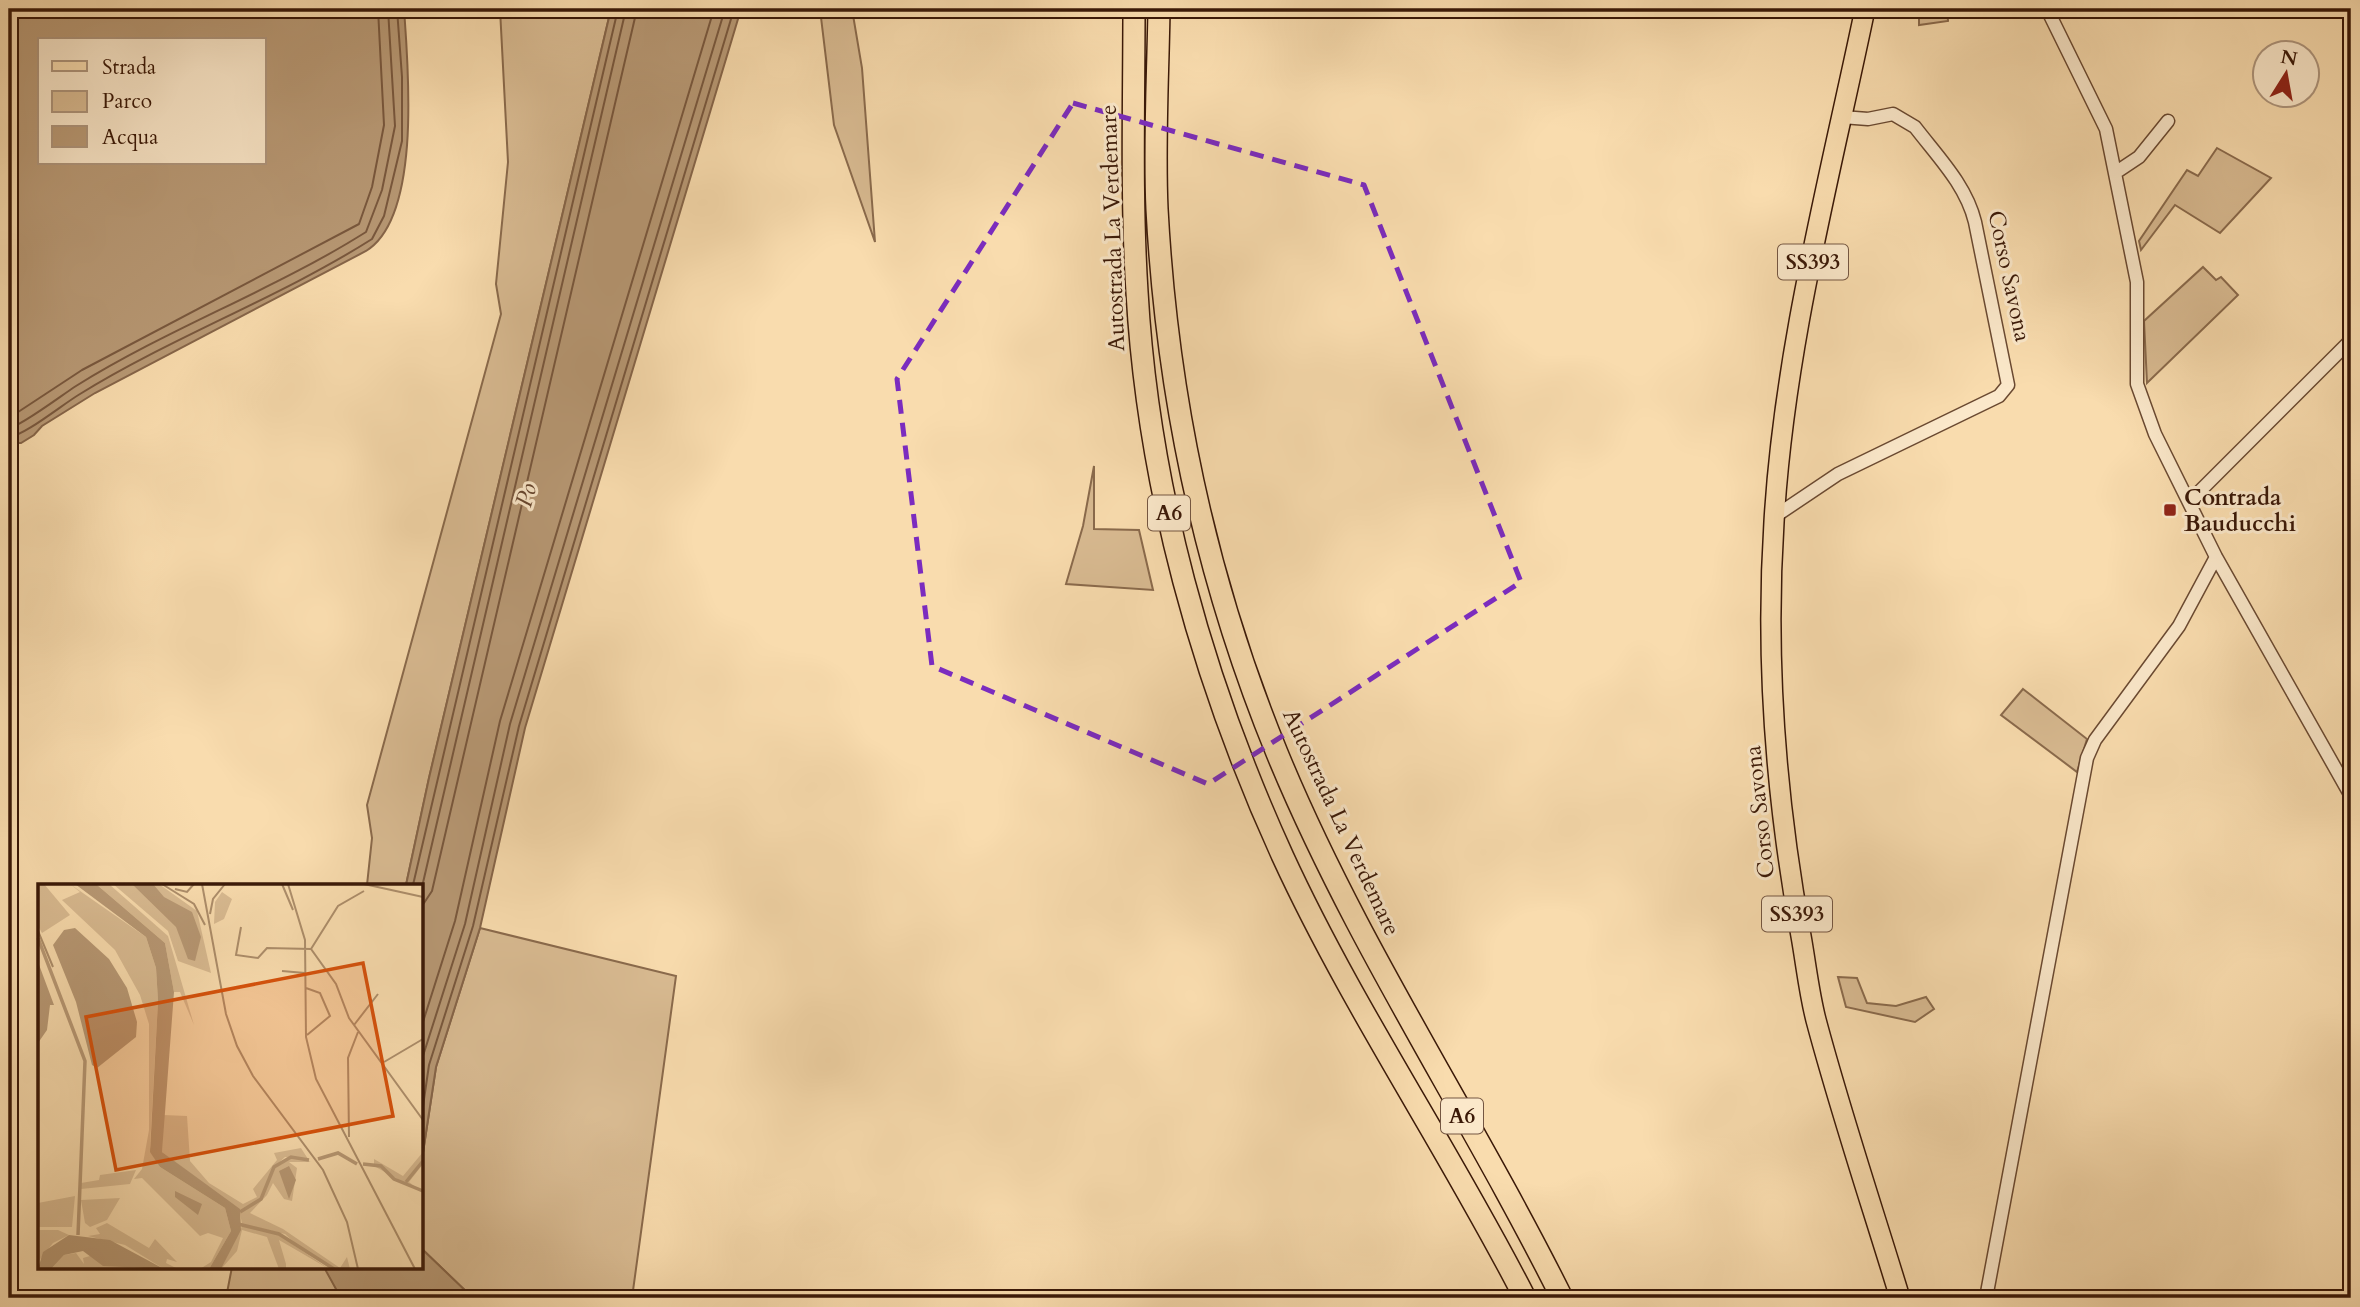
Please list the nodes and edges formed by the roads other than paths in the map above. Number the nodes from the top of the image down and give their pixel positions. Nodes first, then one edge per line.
1 (1134, 9) edge
2 (1159, 9) edge
3 (1865, 9) edge
4 (2047, 9) edge
5 (1843, 117) junction
6 (2168, 121) dead end
7 (2115, 173) junction
8 (2351, 340) edge
9 (2190, 501) junction
10 (1774, 517) junction
11 (2216, 557) junction
12 (2351, 796) edge
13 (1525, 1298) edge
14 (1562, 1298) edge
15 (1900, 1298) edge
16 (1986, 1298) edge

1 - 13 highway, Autostrada La Verdemare / A6
2 - 14 highway, Autostrada La Verdemare / A6
3 - 5 main road, Corso Savona / SS393
4 - 7 street
5 - 10 main road, Corso Savona / SS393
5 - 10 street, Corso Savona
6 - 7 street
7 - 9 street
8 - 9 street
9 - 11 street
10 - 15 main road, Corso Savona / SS393
11 - 12 street
11 - 16 street

